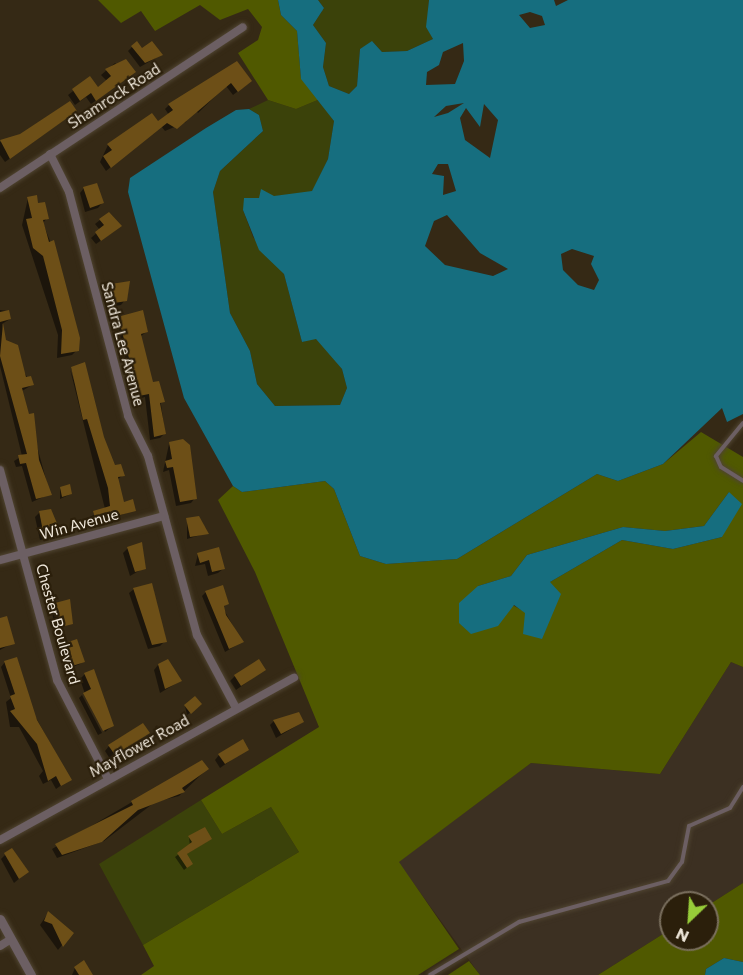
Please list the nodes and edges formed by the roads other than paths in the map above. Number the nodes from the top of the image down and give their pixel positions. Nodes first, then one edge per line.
1 (243, 27) dead end
2 (50, 154) junction
3 (0, 188) edge
4 (743, 423) edge
5 (0, 470) edge
6 (743, 481) edge
7 (164, 516) junction
8 (24, 553) junction
9 (0, 560) edge
10 (294, 678) dead end
11 (236, 708) junction
12 (108, 779) junction
13 (743, 787) edge
14 (0, 840) edge
15 (0, 919) edge
16 (11, 939) junction
17 (0, 946) edge
18 (31, 975) edge
19 (430, 975) edge

1 - 2 street, Shamrock Road
2 - 3 street, Shamrock Road
2 - 7 street, Sandra Lee Avenue
4 - 6 lane
5 - 8 street, Chester Boulevard
7 - 8 street, Win Avenue
7 - 11 street, Sandra Lee Avenue
8 - 9 street, Win Avenue
8 - 12 street, Chester Boulevard
10 - 11 street, Mayflower Road
11 - 12 street, Mayflower Road
12 - 14 street, Mayflower Road
13 - 19 lane
15 - 16 street
16 - 17 street
16 - 18 street

